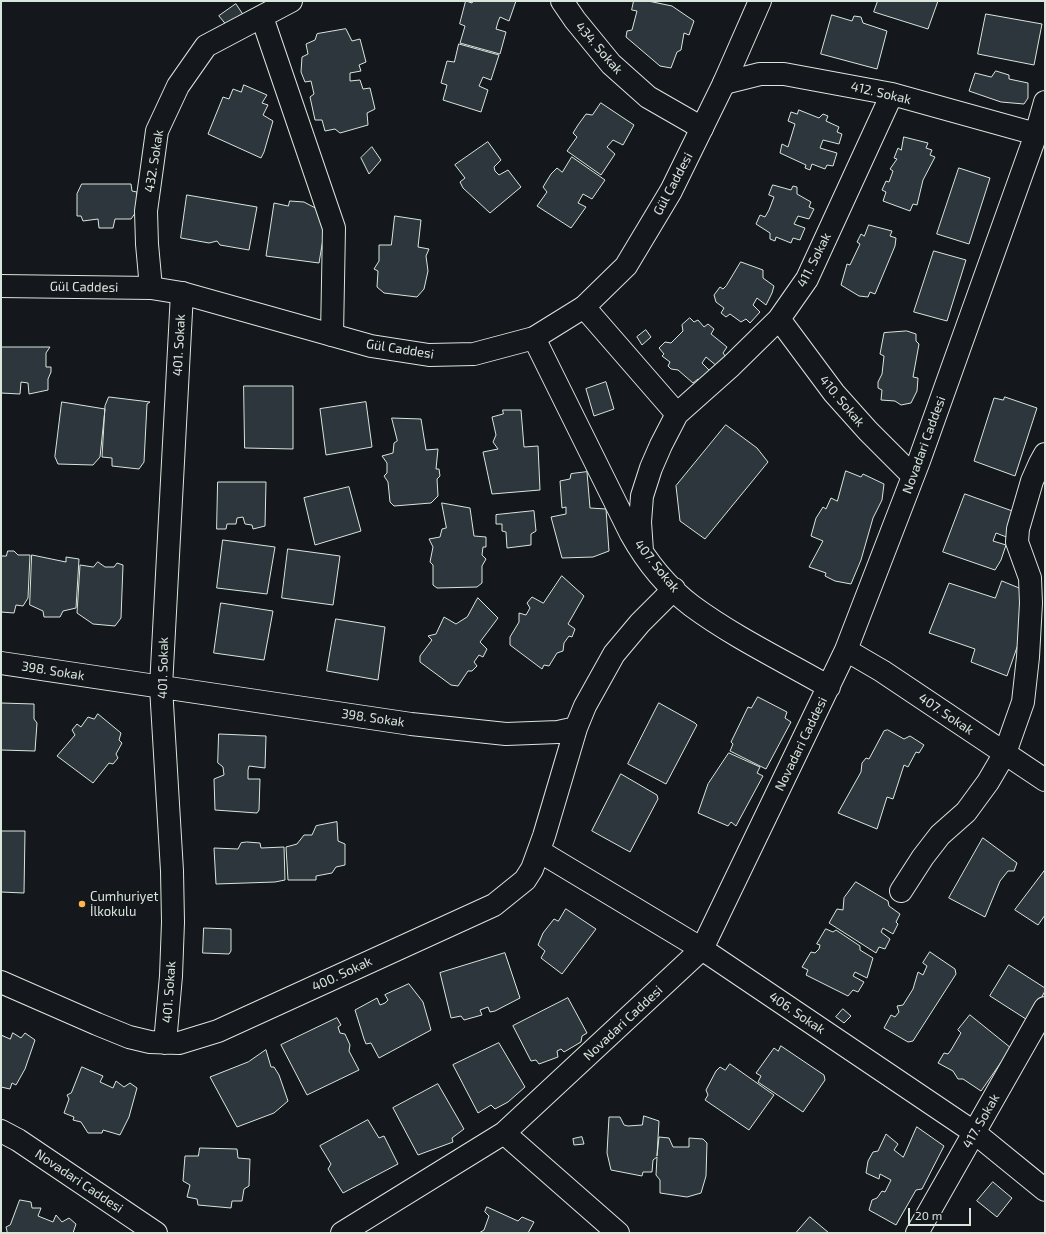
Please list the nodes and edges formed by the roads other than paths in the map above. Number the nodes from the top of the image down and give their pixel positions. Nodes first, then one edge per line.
1 (291, 1) edge
2 (562, 1) edge
3 (760, 1) edge
4 (262, 17) junction
5 (724, 83) junction
6 (892, 94) junction
7 (1045, 102) edge
8 (702, 128) junction
9 (1036, 134) junction
10 (1, 286) edge
11 (151, 288) junction
12 (182, 293) junction
13 (584, 307) junction
14 (779, 319) junction
15 (332, 335) junction
16 (534, 338) junction
17 (677, 414) junction
18 (1045, 454) edge
19 (913, 476) junction
20 (642, 551) junction
21 (674, 589) junction
22 (846, 650) junction
23 (1, 663) edge
24 (161, 687) junction
25 (829, 687) junction
26 (576, 728) junction
27 (1005, 753) junction
28 (1045, 780) edge
29 (539, 851) junction
30 (901, 891) dead end
31 (702, 949) junction
32 (1, 982) edge
33 (1045, 1008) edge
34 (165, 1043) junction
35 (1, 1131) edge
36 (504, 1133) junction
37 (975, 1133) junction
38 (1045, 1190) edge
39 (156, 1233) edge
40 (342, 1233) edge
41 (618, 1233) edge
42 (917, 1233) edge

1 - 4 street, 432. Sokak
2 - 8 street, 434. Sokak
3 - 5 street, Gül Caddesi
4 - 11 street, 432. Sokak
4 - 15 street
5 - 6 street, 412. Sokak
5 - 8 street, Gül Caddesi
6 - 9 street, 412. Sokak
6 - 14 street, 411. Sokak
7 - 9 street, Novadari Caddesi
8 - 13 street, Gül Caddesi
9 - 19 street, Novadari Caddesi
10 - 11 street, Gül Caddesi
11 - 12 street, Gül Caddesi
12 - 15 street, Gül Caddesi
12 - 24 street, 401. Sokak
13 - 16 street, Gül Caddesi
13 - 17 street
14 - 17 street, 411. Sokak
14 - 19 street, 410. Sokak
15 - 16 street, Gül Caddesi
16 - 20 street, 407. Sokak
17 - 20 street, 411. Sokak
18 - 27 street
19 - 22 street, Novadari Caddesi
20 - 21 street, 407. Sokak
21 - 25 street, 407. Sokak
21 - 26 street
22 - 25 street, Novadari Caddesi
22 - 27 street, 407. Sokak
23 - 24 street, 398. Sokak
24 - 26 street, 398. Sokak
24 - 34 street, 401. Sokak
25 - 31 street, Novadari Caddesi
26 - 29 street, 400. Sokak
27 - 28 street, 407. Sokak
27 - 30 street
29 - 31 street, 406. Sokak
29 - 34 street, 400. Sokak
31 - 36 street, Novadari Caddesi
31 - 37 street, 406. Sokak
32 - 34 street, 400. Sokak
33 - 37 street, 417. Sokak
35 - 39 street, Novadari Caddesi
36 - 40 street, Novadari Caddesi
36 - 41 street
37 - 38 street, 406. Sokak
37 - 42 street, 417. Sokak

